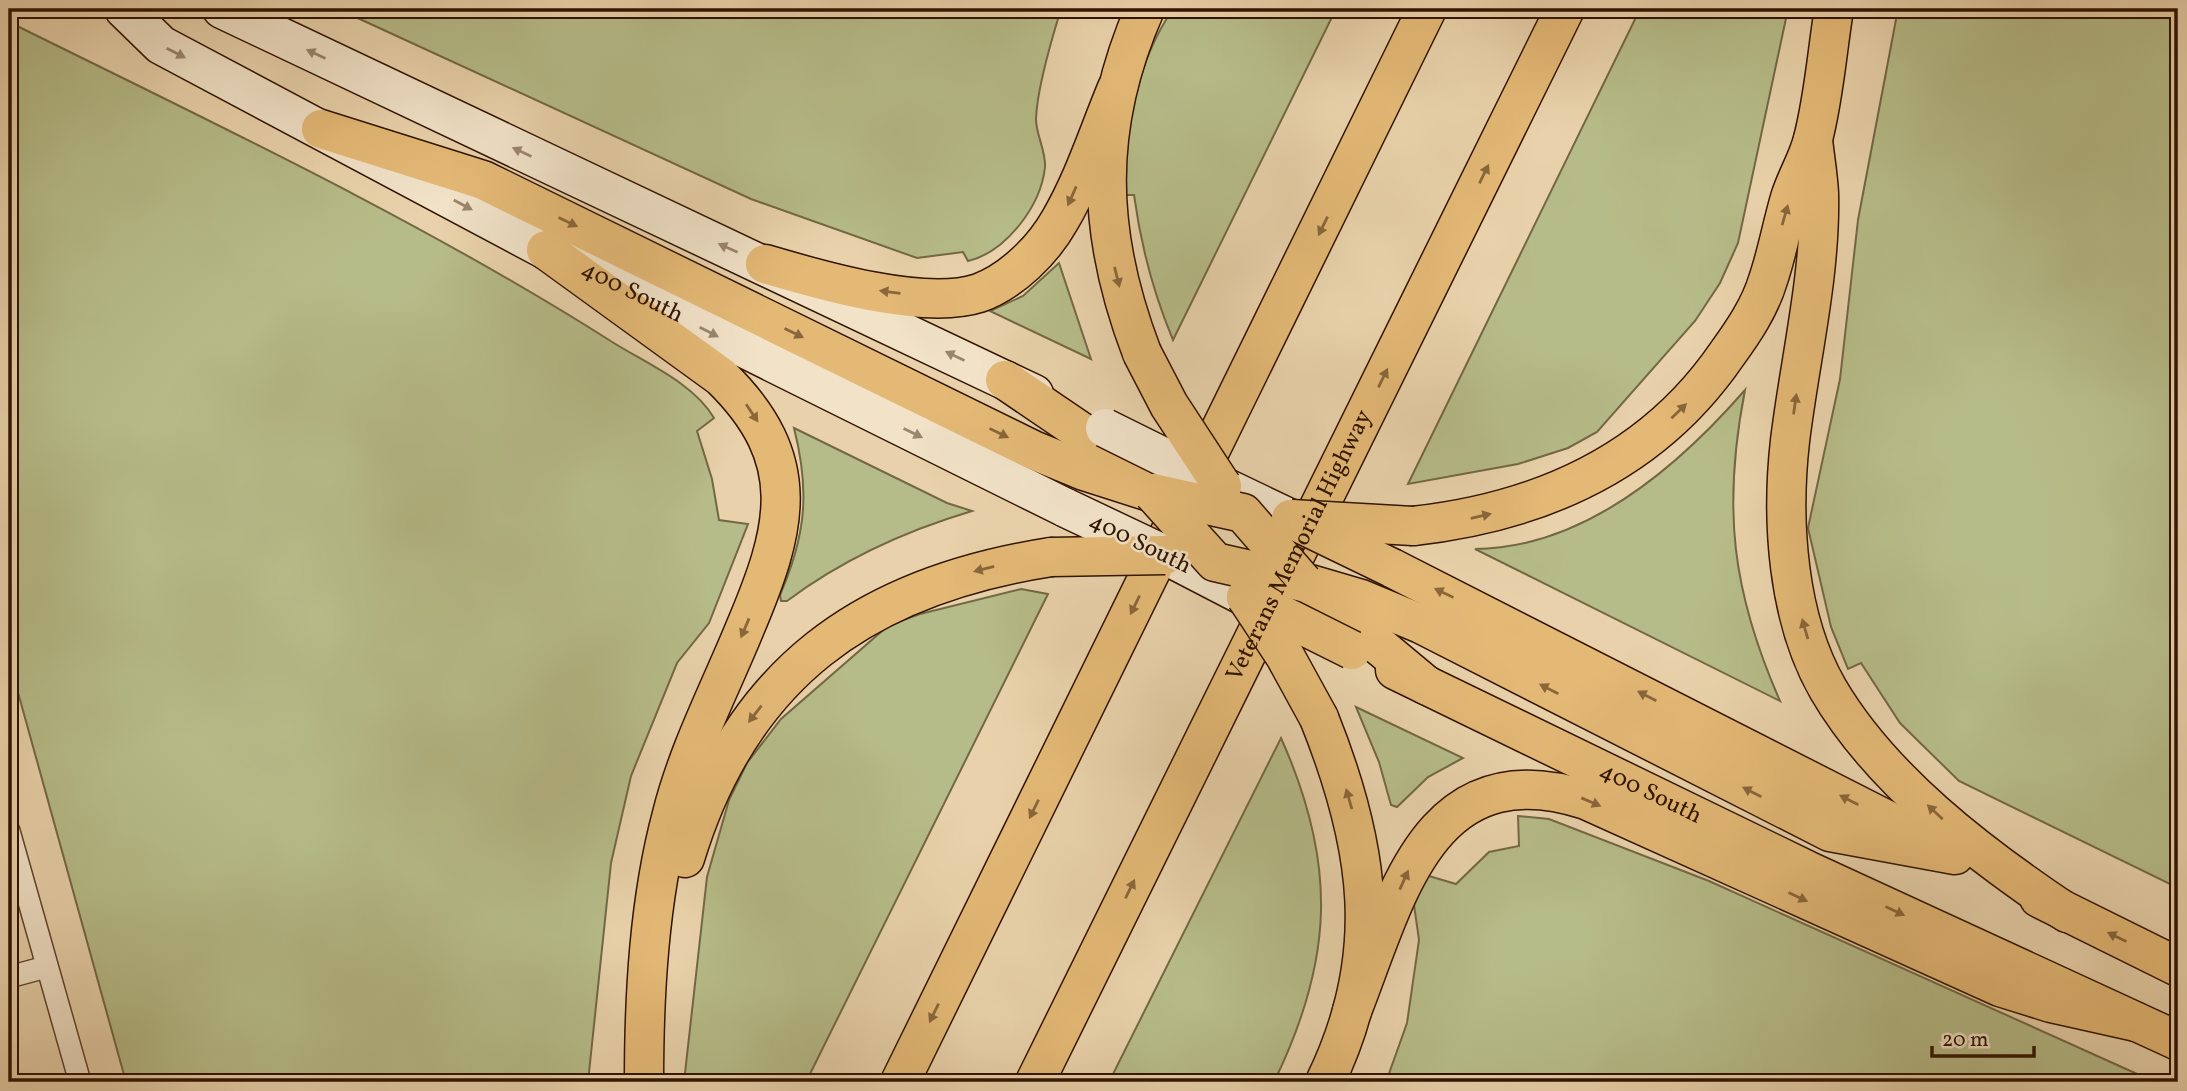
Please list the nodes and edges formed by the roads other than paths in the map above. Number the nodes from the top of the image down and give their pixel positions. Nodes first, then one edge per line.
1 (124, 9) edge
2 (222, 9) edge
3 (1145, 9) edge
4 (1427, 9) edge
5 (1565, 9) edge
6 (1834, 9) edge
7 (1117, 88) junction
8 (321, 128) junction
9 (1813, 140) junction
10 (546, 250) junction
11 (765, 264) junction
12 (1095, 448) junction
13 (1153, 493) junction
14 (1232, 500) junction
15 (1291, 519) junction
16 (1165, 555) junction
17 (1214, 562) junction
18 (1303, 582) junction
19 (1246, 597) junction
20 (1363, 629) junction
21 (9, 831) edge
22 (1955, 855) junction
23 (2067, 913) junction
24 (46, 967) junction
25 (2178, 967) edge
26 (9, 977) edge
27 (1352, 1012) junction
28 (2136, 1022) junction
29 (2178, 1041) edge
30 (80, 1082) edge
31 (645, 1082) edge
32 (653, 1082) edge
33 (900, 1082) edge
34 (1035, 1082) edge
35 (1325, 1082) edge

1 -> 8 main road, 400 South
11 -> 2 main road
3 - 7 main road
4 -> 33 main road
34 -> 5 main road, Veterans Memorial Highway
6 - 9 main road
7 -> 11 main road
7 -> 14 main road, bridge
8 -> 10 main road, 400 South
8 -> 12 main road
15 -> 9 main road, bridge
23 -> 9 main road
10 -> 16 main road, 400 South, bridge
10 -> 31 main road
12 -> 11 main road
12 - 13 main road
12 - 14 main road, bridge
13 - 14 main road, bridge
13 - 17 main road, bridge
14 - 15 main road
14 - 18 main road, bridge
22 -> 15 main road, bridge
16 - 17 main road
16 - 19 main road, 400 South
16 -> 32 main road, bridge
17 - 18 main road, bridge
17 - 19 main road
18 - 20 main road
19 - 20 main road, 400 South, bridge
27 -> 19 main road, bridge
22 -> 20 main road
20 -> 28 main road, 400 South
21 - 24 lane
22 - 23 main road
25 -> 23 main road
24 - 26 lane
24 - 30 lane
27 -> 28 main road
27 - 35 main road
28 - 29 main road, 400 South

